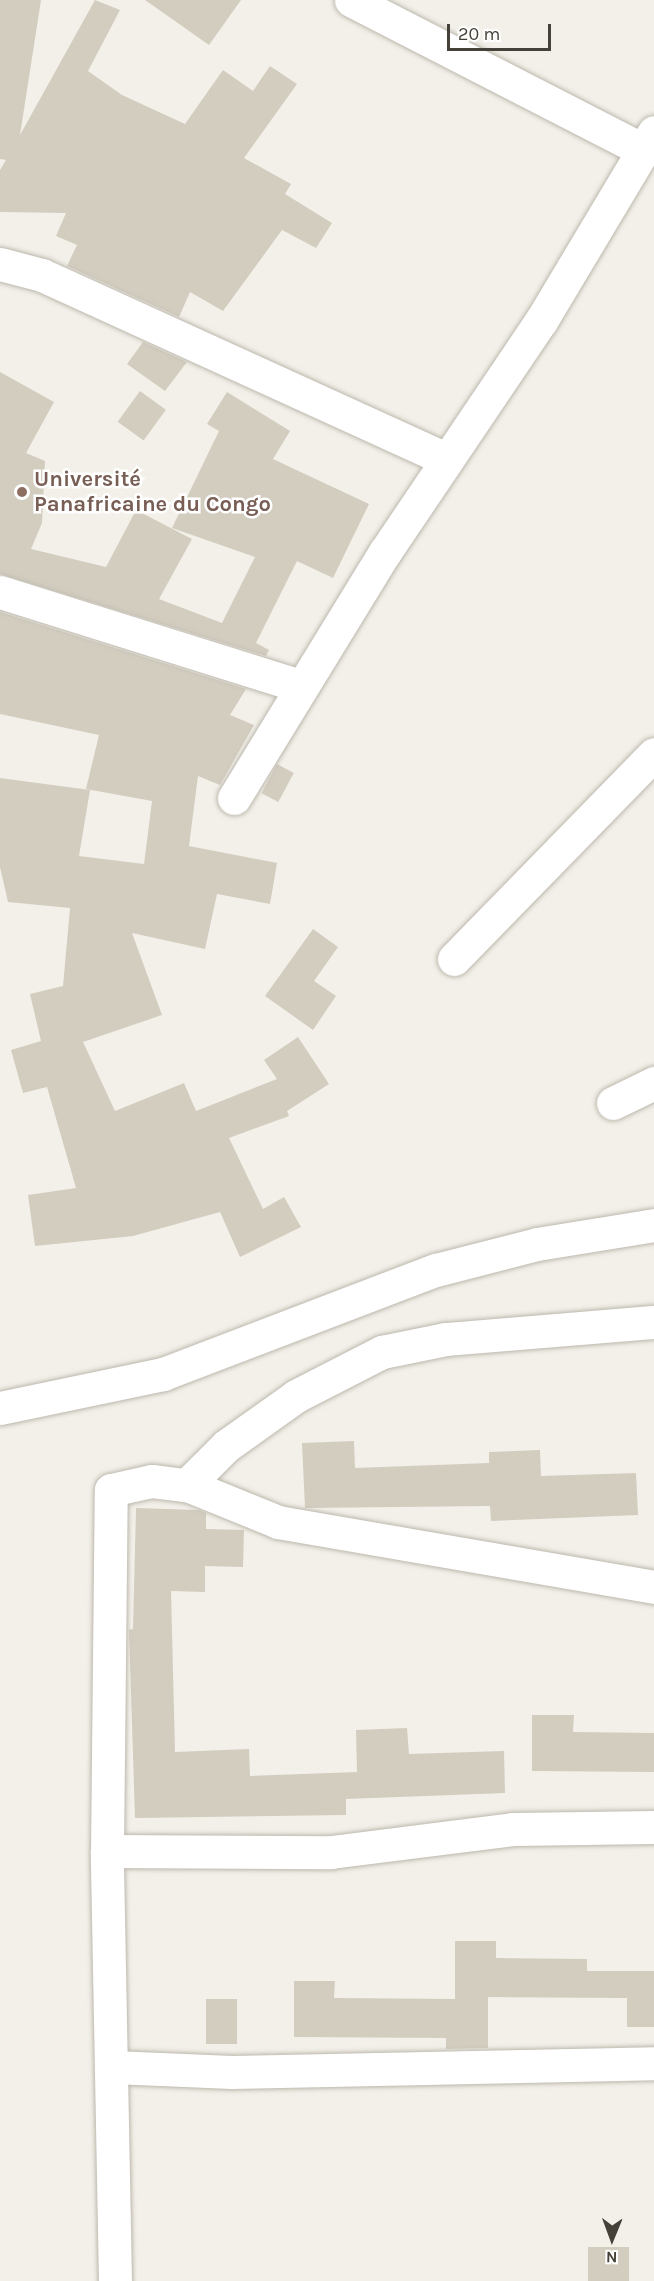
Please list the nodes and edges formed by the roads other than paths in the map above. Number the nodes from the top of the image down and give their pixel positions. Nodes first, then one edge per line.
1 (351, 0) edge
2 (649, 141) edge
3 (0, 264) edge
4 (446, 459) junction
5 (0, 592) edge
6 (300, 686) junction
7 (654, 754) edge
8 (234, 798) dead end
9 (454, 959) dead end
10 (654, 1083) edge
11 (613, 1104) dead end
12 (654, 1225) edge
13 (654, 1322) edge
14 (0, 1407) edge
15 (187, 1485) junction
16 (654, 1587) edge
17 (654, 1827) edge
18 (107, 1851) junction
19 (654, 2063) edge
20 (113, 2067) junction
21 (115, 2281) edge

1 - 2 street
2 - 4 street
3 - 4 street
4 - 6 street
5 - 6 street
6 - 8 street
7 - 9 street
10 - 11 street
12 - 14 street
13 - 15 street
15 - 16 street
15 - 18 street
17 - 18 street
18 - 20 street
19 - 20 street
20 - 21 street

